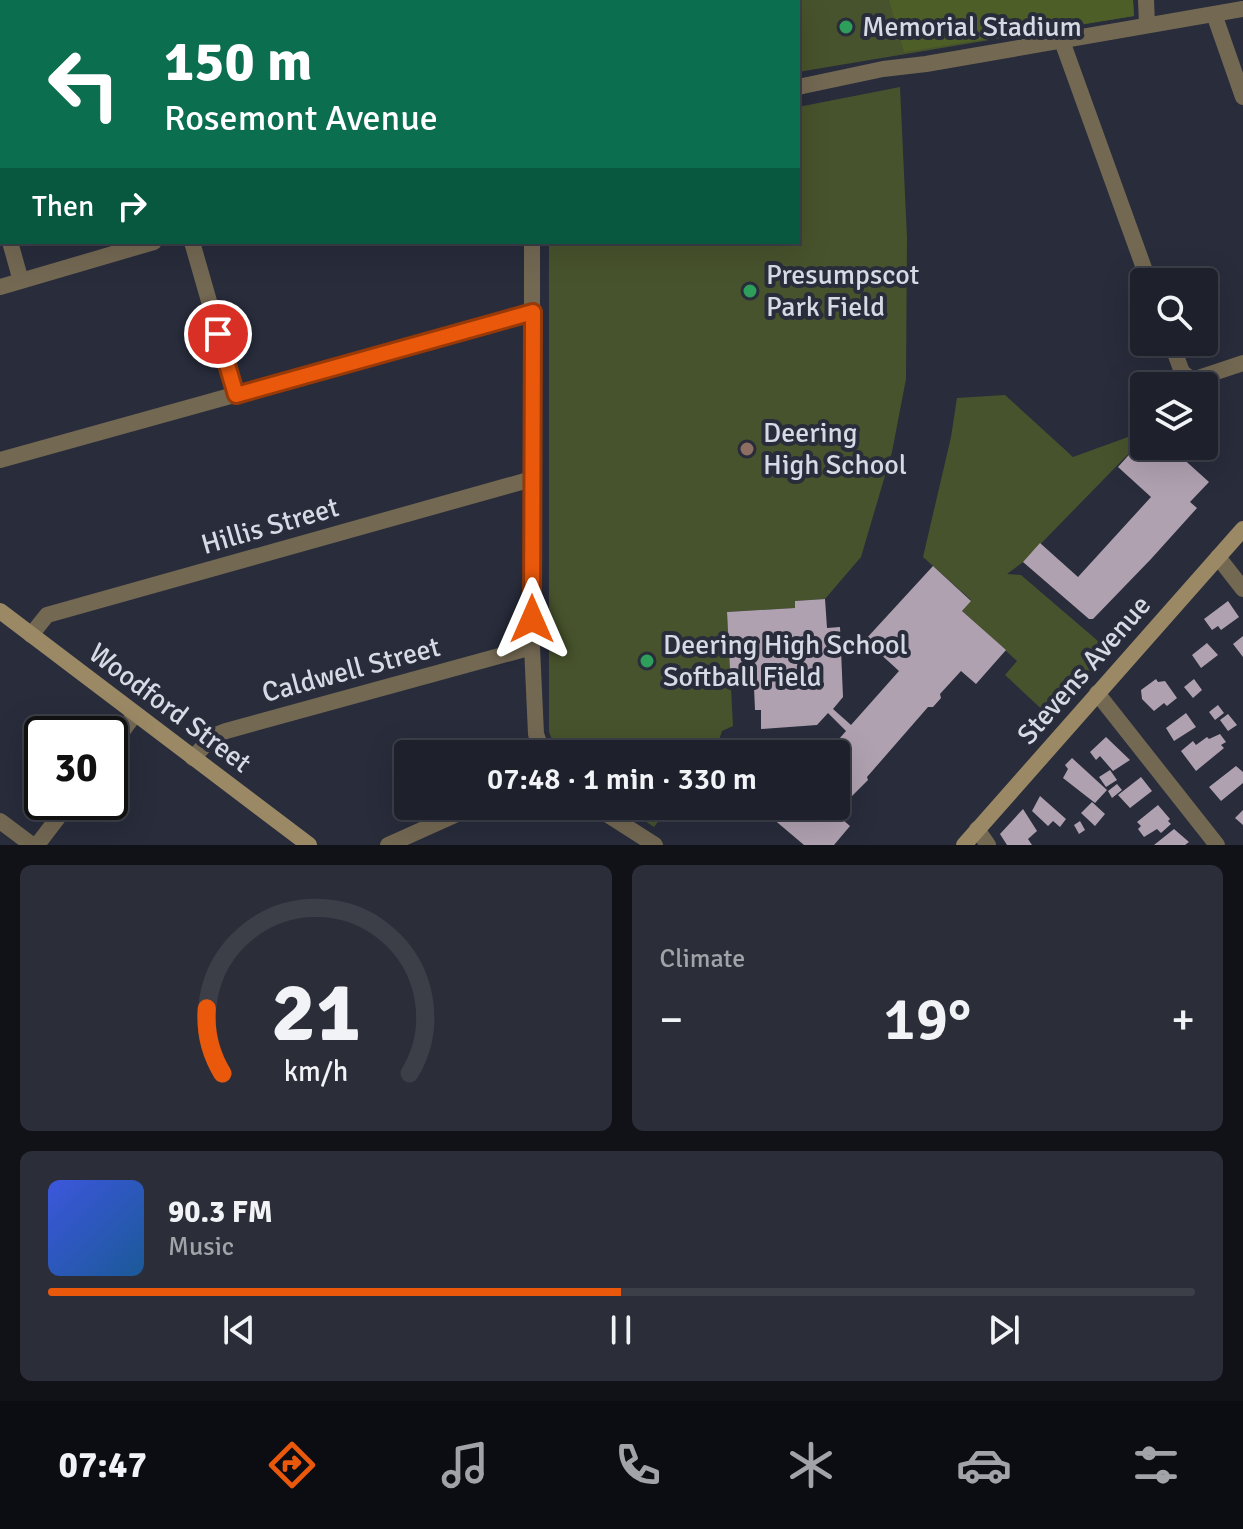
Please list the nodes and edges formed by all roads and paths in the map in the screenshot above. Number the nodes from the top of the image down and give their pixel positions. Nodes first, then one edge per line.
1 (1146, 0) edge
2 (1243, 9) edge
3 (1214, 14) junction
4 (1147, 24) junction
5 (1062, 41) junction
6 (800, 87) edge
7 (1243, 97) edge
8 (11, 244) edge
9 (147, 244) edge
10 (193, 244) edge
11 (532, 244) edge
12 (1144, 268) edge
13 (21, 281) junction
14 (0, 287) edge
15 (533, 312) junction
16 (1176, 356) edge
17 (1243, 363) edge
18 (236, 395) junction
19 (0, 460) edge
20 (532, 479) junction
21 (1243, 529) edge
22 (1218, 557) junction
23 (1243, 589) edge
24 (0, 611) edge
25 (31, 635) junction
26 (532, 647) junction
27 (1097, 693) junction
28 (135, 714) junction
29 (128, 724) edge
30 (538, 740) edge
31 (193, 758) junction
32 (55, 820) edge
33 (444, 820) edge
34 (616, 820) edge
35 (0, 821) edge
36 (977, 829) junction
37 (35, 845) edge
38 (309, 845) edge
39 (388, 845) edge
40 (655, 845) edge
41 (964, 845) edge
42 (988, 845) edge
43 (1217, 845) edge

1 - 4 street
2 - 3 street
3 - 4 street
3 - 7 street
4 - 5 street
5 - 6 street
5 - 12 street
8 - 13 street
9 - 13 street
10 - 18 street
11 - 15 street
13 - 14 street
15 - 18 street
15 - 20 street
16 - 17 street
18 - 19 street
20 - 25 street, Hillis Street
20 - 26 street
21 - 22 main road, Stevens Avenue
22 - 23 street
22 - 27 main road, Stevens Avenue
24 - 25 main road, Woodford Street
25 - 28 main road, Woodford Street
26 - 30 street
26 - 31 street, Caldwell Street
27 - 36 main road, Stevens Avenue
27 - 43 street
28 - 29 street
28 - 31 main road, Woodford Street
31 - 38 main road, Woodford Street
32 - 37 street
33 - 39 street
34 - 40 street
35 - 37 street
36 - 41 main road, Stevens Avenue
36 - 42 street

